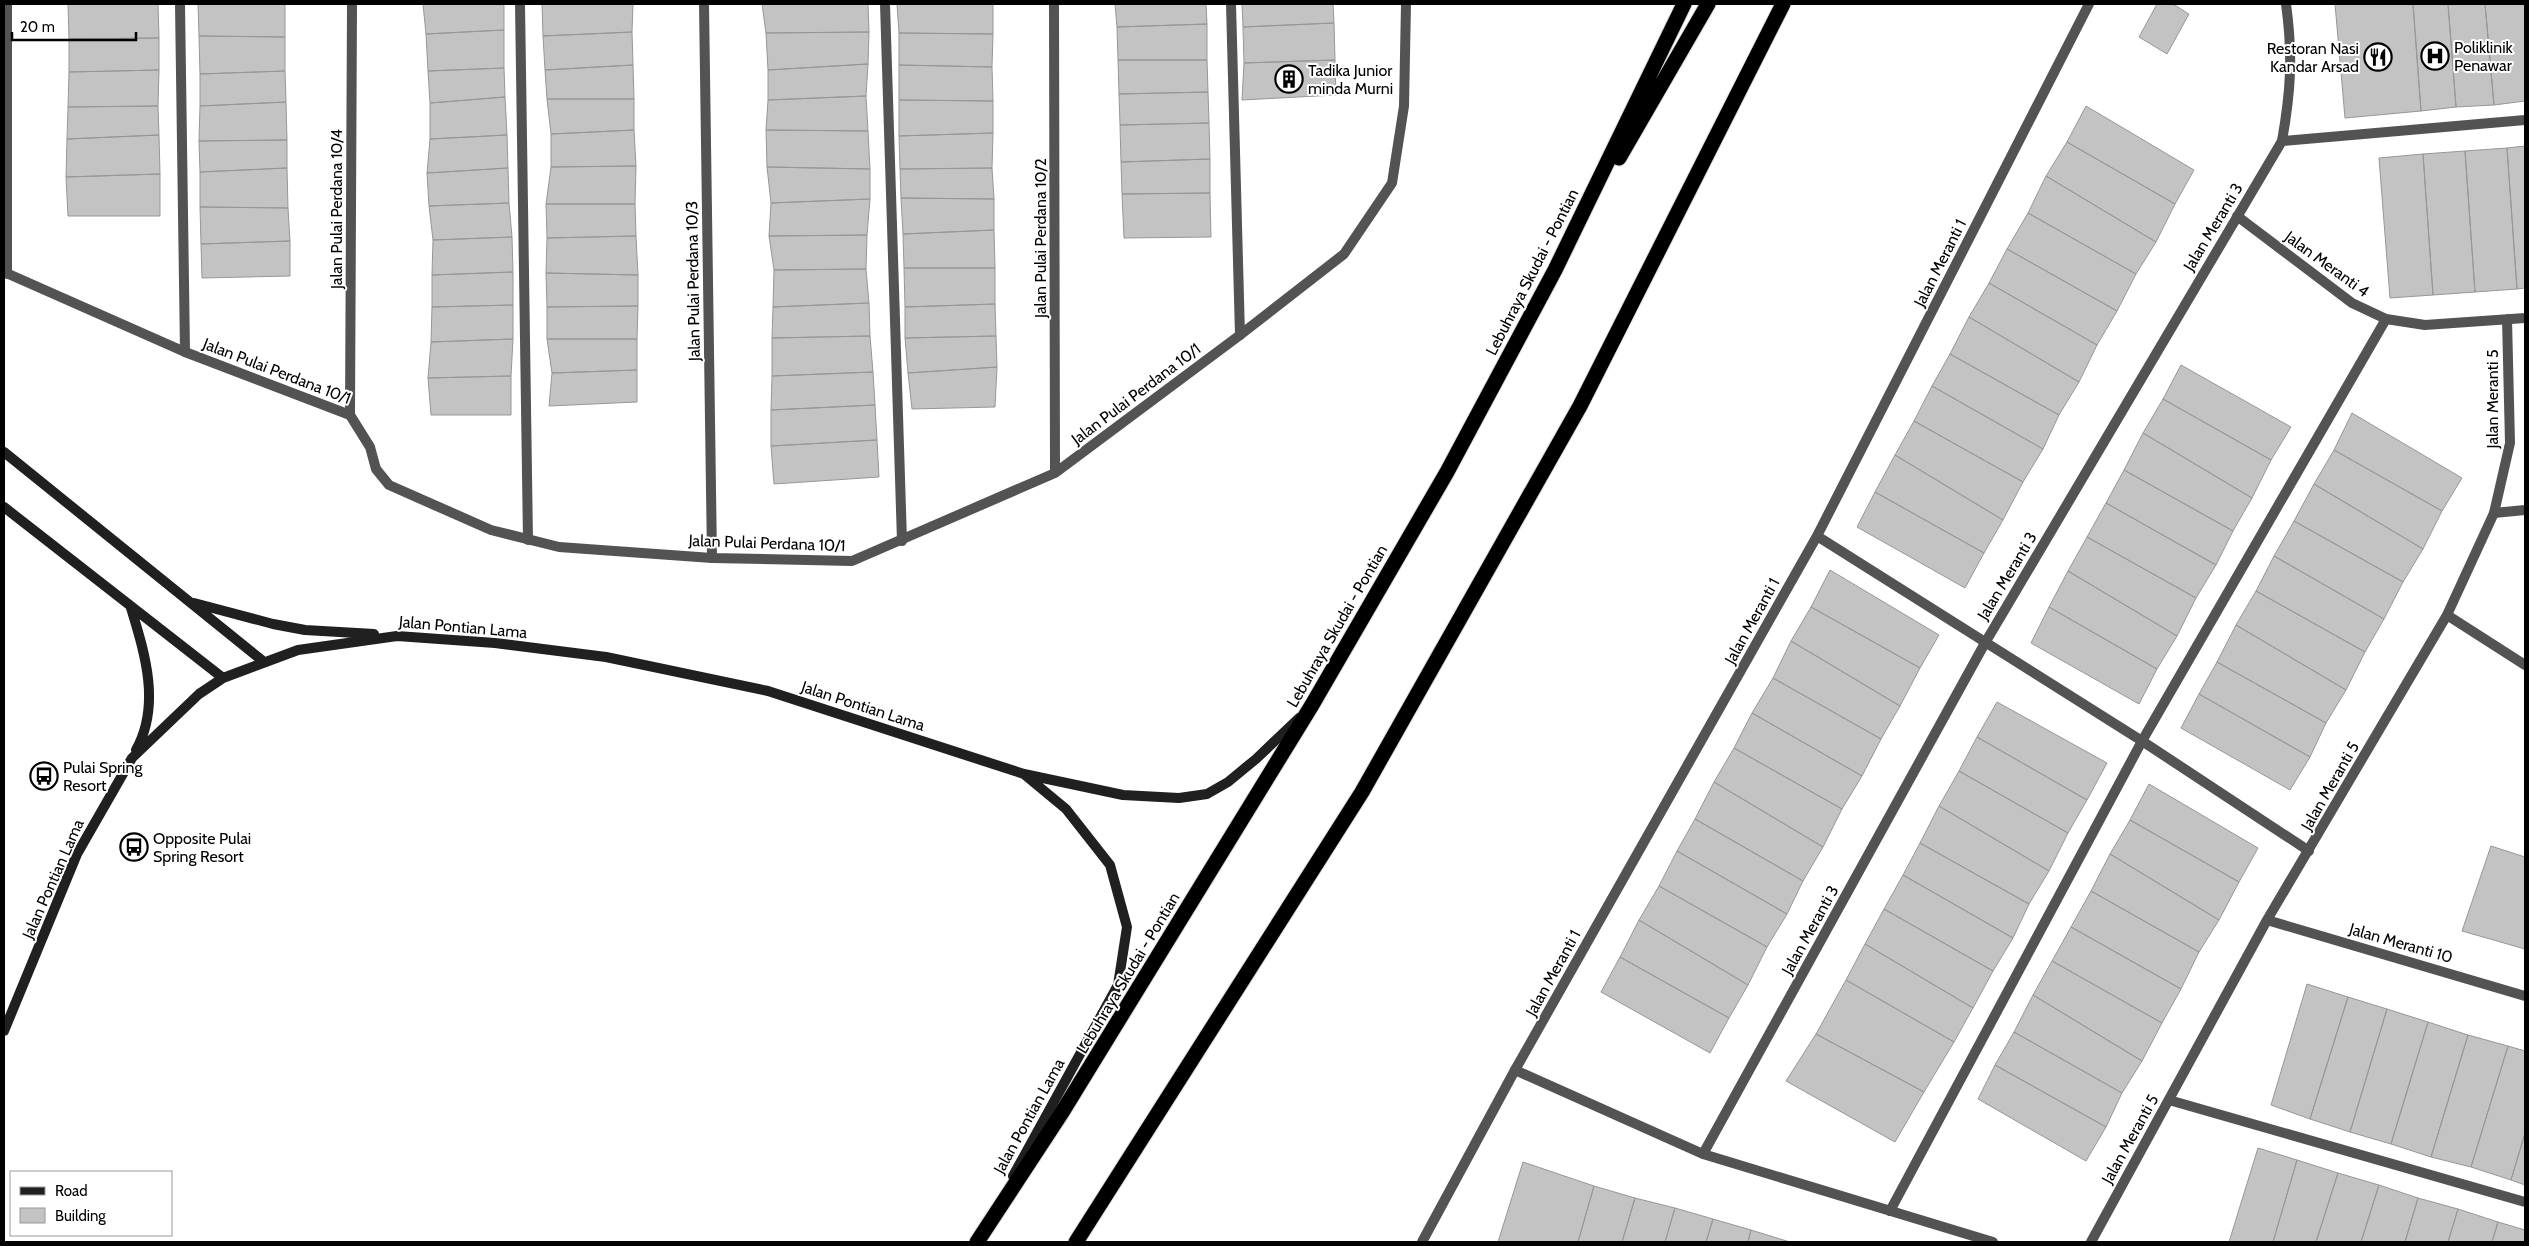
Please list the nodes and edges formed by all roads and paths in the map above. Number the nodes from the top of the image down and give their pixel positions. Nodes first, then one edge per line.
1 (7, 4) edge
2 (180, 4) edge
3 (352, 4) edge
4 (520, 4) edge
5 (704, 4) edge
6 (885, 4) edge
7 (1054, 4) edge
8 (1231, 4) edge
9 (1406, 4) edge
10 (1684, 4) edge
11 (1708, 4) edge
12 (1783, 4) edge
13 (2089, 4) edge
14 (2286, 4) edge
15 (2525, 120) edge
16 (2282, 140) junction
17 (2238, 216) junction
18 (1555, 270) junction
19 (5, 273) edge
20 (2525, 318) edge
21 (2386, 319) junction
22 (2507, 319) junction
23 (1240, 335) junction
24 (186, 352) junction
25 (350, 415) junction
26 (4, 452) edge
27 (1055, 473) junction
28 (4, 508) edge
29 (2525, 510) edge
30 (2494, 513) junction
31 (1817, 536) junction
32 (528, 540) junction
33 (902, 541) junction
34 (712, 558) junction
35 (189, 601) junction
36 (131, 608) junction
37 (2447, 615) junction
38 (396, 636) junction
39 (1985, 643) junction
40 (264, 662) junction
41 (2525, 665) edge
42 (223, 678) junction
43 (1312, 705) junction
44 (2142, 741) junction
45 (132, 758) junction
46 (1024, 774) junction
47 (2309, 851) junction
48 (2267, 920) junction
49 (2525, 996) edge
50 (4, 1031) edge
51 (1515, 1070) junction
52 (2169, 1100) junction
53 (1704, 1154) junction
54 (2525, 1202) edge
55 (1890, 1211) junction
56 (976, 1242) edge
57 (1076, 1242) edge
58 (1422, 1242) edge
59 (1993, 1242) edge
60 (2091, 1242) edge

1 - 19 street
2 - 24 street
3 - 25 street, Jalan Pulai Perdana 10/4
4 - 32 street
5 - 34 street, Jalan Pulai Perdana 10/3
6 - 33 street
7 - 27 street, Jalan Pulai Perdana 10/2
8 - 23 street
9 - 23 street, Jalan Pulai Perdana 10/1
10 - 18 highway, Lebuhraya Skudai - Pontian
11 - 18 highway
12 - 57 highway
13 - 31 street, Jalan Meranti 1
14 - 16 street, Jalan Meranti 3
15 - 16 street
16 - 17 street, Jalan Meranti 3
17 - 21 street, Jalan Meranti 4
17 - 39 street, Jalan Meranti 3
18 - 43 highway, Lebuhraya Skudai - Pontian
19 - 24 street, Jalan Pulai Perdana 10/1
20 - 22 street, Jalan Meranti 4
21 - 22 street, Jalan Meranti 4
21 - 44 street
22 - 30 street, Jalan Meranti 5
23 - 27 street, Jalan Pulai Perdana 10/1
24 - 25 street, Jalan Pulai Perdana 10/1
25 - 32 street, Jalan Pulai Perdana 10/1
26 - 35 street
27 - 33 street, Jalan Pulai Perdana 10/1
28 - 36 street
29 - 30 street
30 - 37 street, Jalan Meranti 5
31 - 39 street
31 - 51 street, Jalan Meranti 1
32 - 34 street, Jalan Pulai Perdana 10/1
33 - 34 street, Jalan Pulai Perdana 10/1
35 - 38 street
35 - 40 street
36 - 42 street
36 - 45 street
37 - 41 street
37 - 47 street, Jalan Meranti 5
38 - 40 street, Jalan Pontian Lama
38 - 46 street, Jalan Pontian Lama
39 - 44 street
39 - 53 street, Jalan Meranti 3
40 - 42 street, Jalan Pontian Lama
42 - 45 street, Jalan Pontian Lama
43 - 46 street, Jalan Pontian Lama
43 - 56 highway, Lebuhraya Skudai - Pontian
44 - 47 street
44 - 55 street
45 - 50 street, Jalan Pontian Lama
46 - 56 street, Jalan Pontian Lama
47 - 48 street, Jalan Meranti 5
48 - 49 street, Jalan Meranti 10
48 - 52 street, Jalan Meranti 5
51 - 53 street
51 - 58 street, Jalan Meranti 1
52 - 54 street
52 - 60 street, Jalan Meranti 5
53 - 55 street
55 - 59 street

